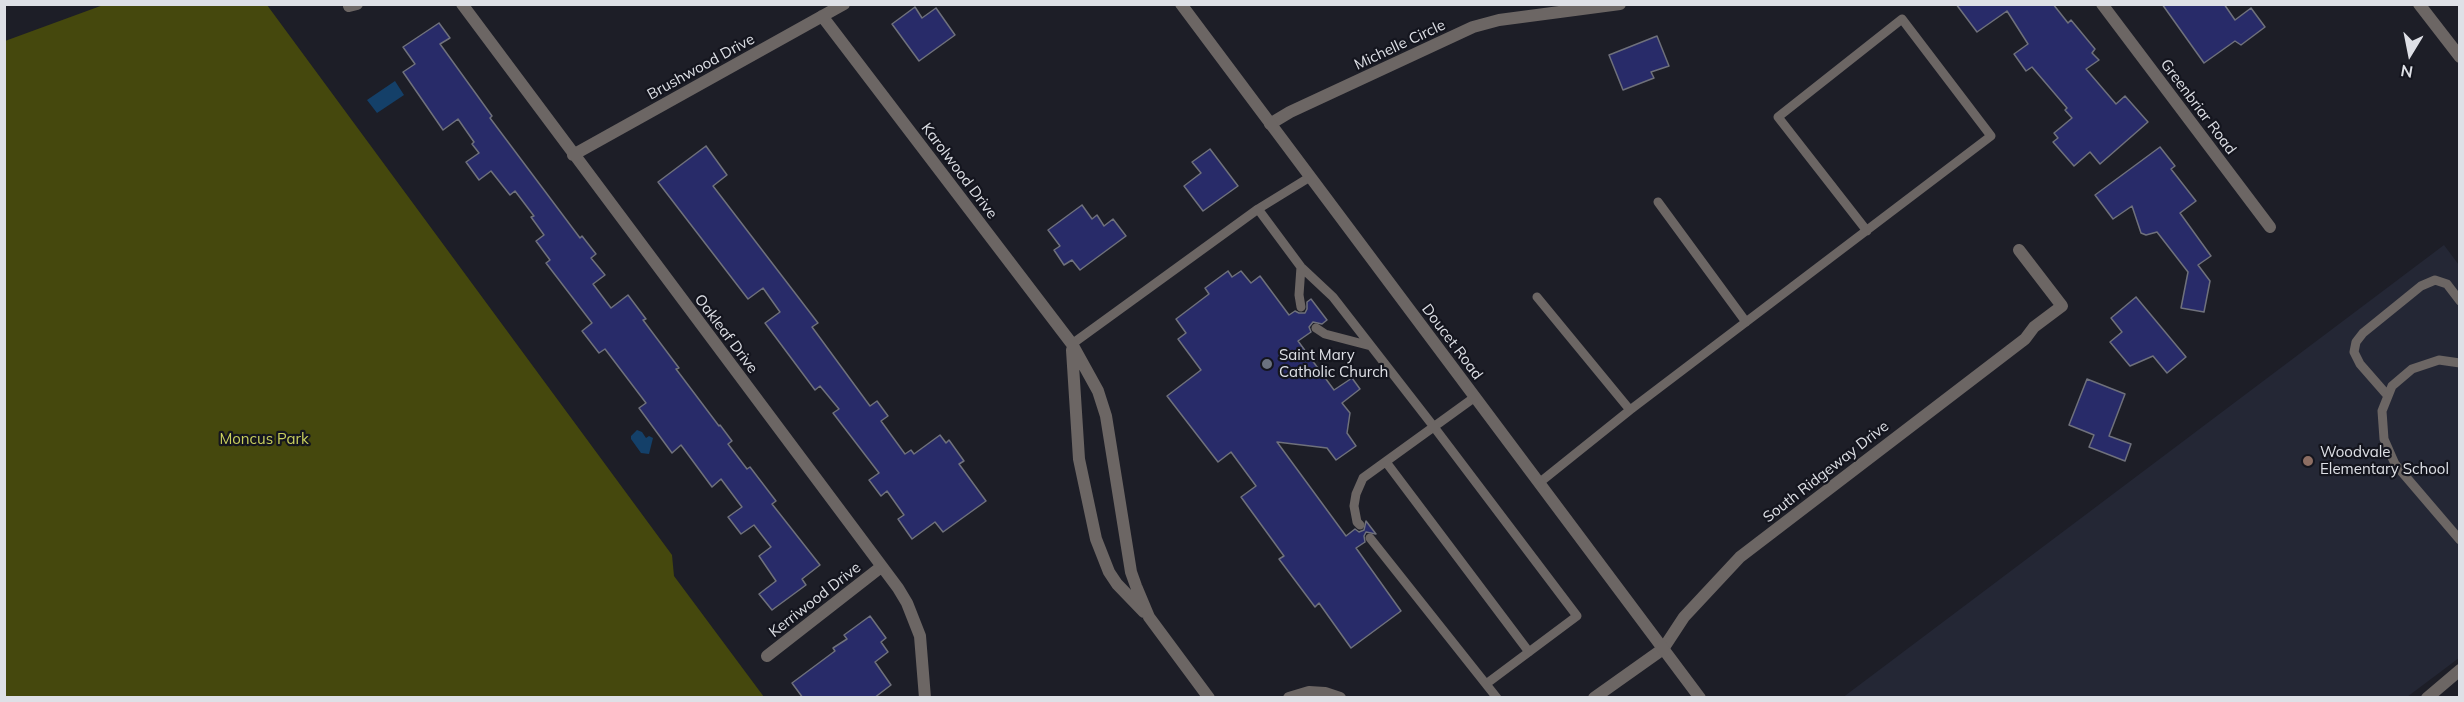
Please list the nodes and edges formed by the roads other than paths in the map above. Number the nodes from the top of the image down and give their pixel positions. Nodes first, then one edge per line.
1 (462, 4) edge
2 (844, 4) edge
3 (1181, 4) edge
4 (1620, 4) edge
5 (2102, 4) edge
6 (2420, 4) edge
7 (822, 16) junction
8 (2460, 57) edge
9 (1270, 124) junction
10 (573, 155) junction
11 (1310, 177) junction
12 (1658, 202) dead end
13 (1258, 208) junction
14 (2270, 227) dead end
15 (1867, 231) junction
16 (2019, 250) dead end
17 (1301, 267) junction
18 (1537, 297) dead end
19 (2460, 301) edge
20 (1301, 307) dead end
21 (1746, 322) junction
22 (1316, 328) dead end
23 (1072, 344) junction
24 (1371, 346) junction
25 (2460, 363) edge
26 (2388, 396) junction
27 (1475, 397) junction
28 (1630, 410) junction
29 (1434, 427) junction
30 (1386, 462) junction
31 (1539, 483) junction
32 (1360, 525) dead end
33 (1370, 538) dead end
34 (2460, 540) edge
35 (881, 567) junction
36 (1149, 617) junction
37 (1663, 649) junction
38 (1528, 652) junction
39 (767, 656) dead end
40 (2460, 670) edge
41 (1486, 684) junction
42 (925, 698) edge
43 (1209, 698) edge
44 (1289, 698) edge
45 (1340, 698) edge
46 (1497, 698) edge
47 (1594, 698) edge
48 (1700, 698) edge
49 (2427, 698) edge

1 - 10 street, Oakleaf Drive
2 - 7 street, Brushwood Drive
3 - 9 street, Doucet Road
4 - 9 street, Michelle Circle
5 - 14 street, Greenbriar Road
6 - 8 street
7 - 10 street, Brushwood Drive
7 - 23 street, Karolwood Drive
9 - 11 street, Doucet Road
10 - 35 street, Oakleaf Drive
11 - 13 lane
11 - 27 street, Doucet Road
12 - 21 lane
13 - 17 lane
13 - 23 lane
15 - 15 lane
15 - 21 lane
16 - 37 street, South Ridgeway Drive
17 - 20 lane
17 - 24 lane
18 - 28 lane
19 - 26 lane
21 - 28 lane
22 - 24 lane
23 - 36 street, Karolwood Drive
23 - 36 street, Karolwood Drive
24 - 29 lane
25 - 26 lane
26 - 34 lane
27 - 29 lane
27 - 31 street, Doucet Road
28 - 31 lane
29 - 30 lane
29 - 38 lane
30 - 32 lane
30 - 38 lane
31 - 37 street, Doucet Road
33 - 41 lane
35 - 39 street, Kerriwood Drive
35 - 42 street, Oakleaf Drive
36 - 43 street, Karolwood Drive
37 - 47 street
37 - 48 street, Doucet Road
38 - 41 lane
40 - 49 street
41 - 46 lane
44 - 45 street

